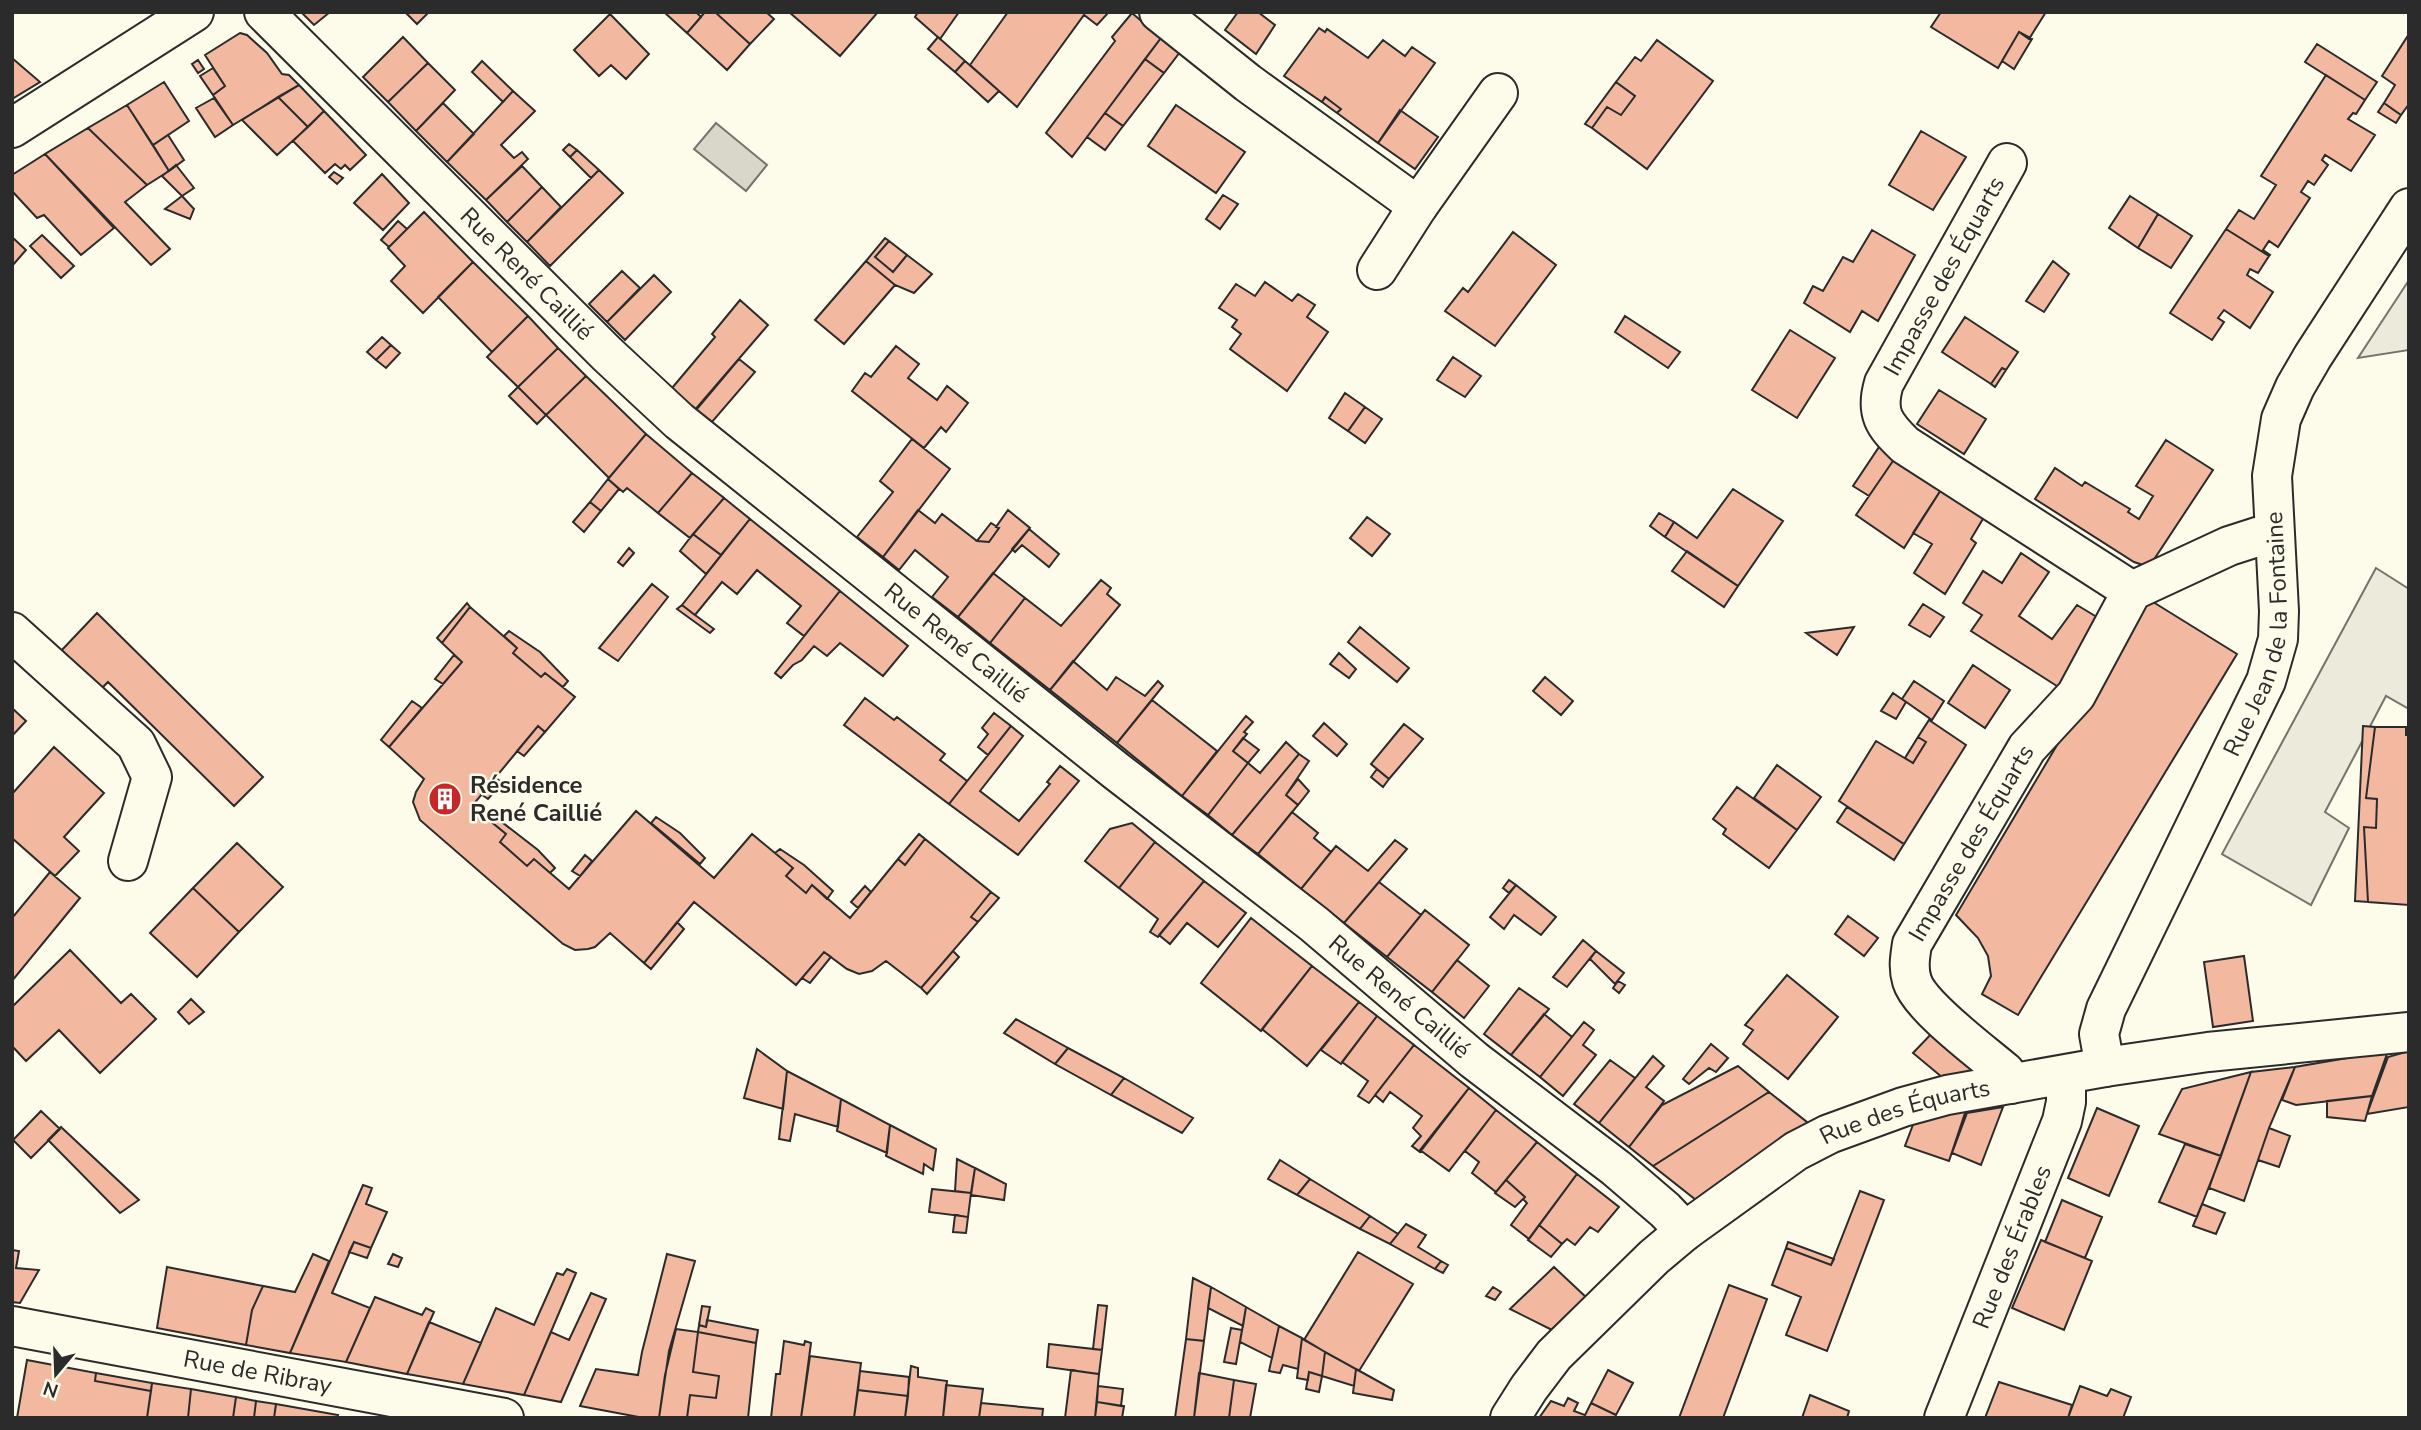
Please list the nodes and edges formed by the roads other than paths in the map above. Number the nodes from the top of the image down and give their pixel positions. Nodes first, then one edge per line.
1 (194, 12) edge
2 (264, 12) edge
3 (1159, 12) edge
4 (1498, 93) dead end
5 (12, 128) edge
6 (2007, 163) dead end
7 (1418, 206) junction
8 (2409, 208) edge
9 (1377, 270) dead end
10 (2274, 534) junction
11 (2132, 591) junction
12 (12, 632) edge
13 (128, 861) dead end
14 (2409, 1032) edge
15 (2105, 1067) junction
16 (2066, 1075) junction
17 (2011, 1084) junction
18 (1685, 1231) junction
19 (12, 1326) edge
20 (504, 1418) edge
21 (1510, 1418) edge
22 (1944, 1418) edge

1 - 5 street
2 - 18 street, Rue René Caillié
3 - 7 street
4 - 7 street
6 - 11 street, Impasse des Équarts
7 - 9 street
8 - 10 street, Rue Jean de la Fontaine
10 - 11 street
10 - 15 street, Rue Jean de la Fontaine
11 - 17 street, Impasse des Équarts
12 - 13 street
14 - 15 street, Rue des Équarts
15 - 16 street, Rue des Équarts
16 - 17 street, Rue des Équarts
16 - 22 street, Rue des Érables
17 - 18 street, Rue des Équarts
18 - 21 street, Rue des Équarts
19 - 20 street, Rue de Ribray

